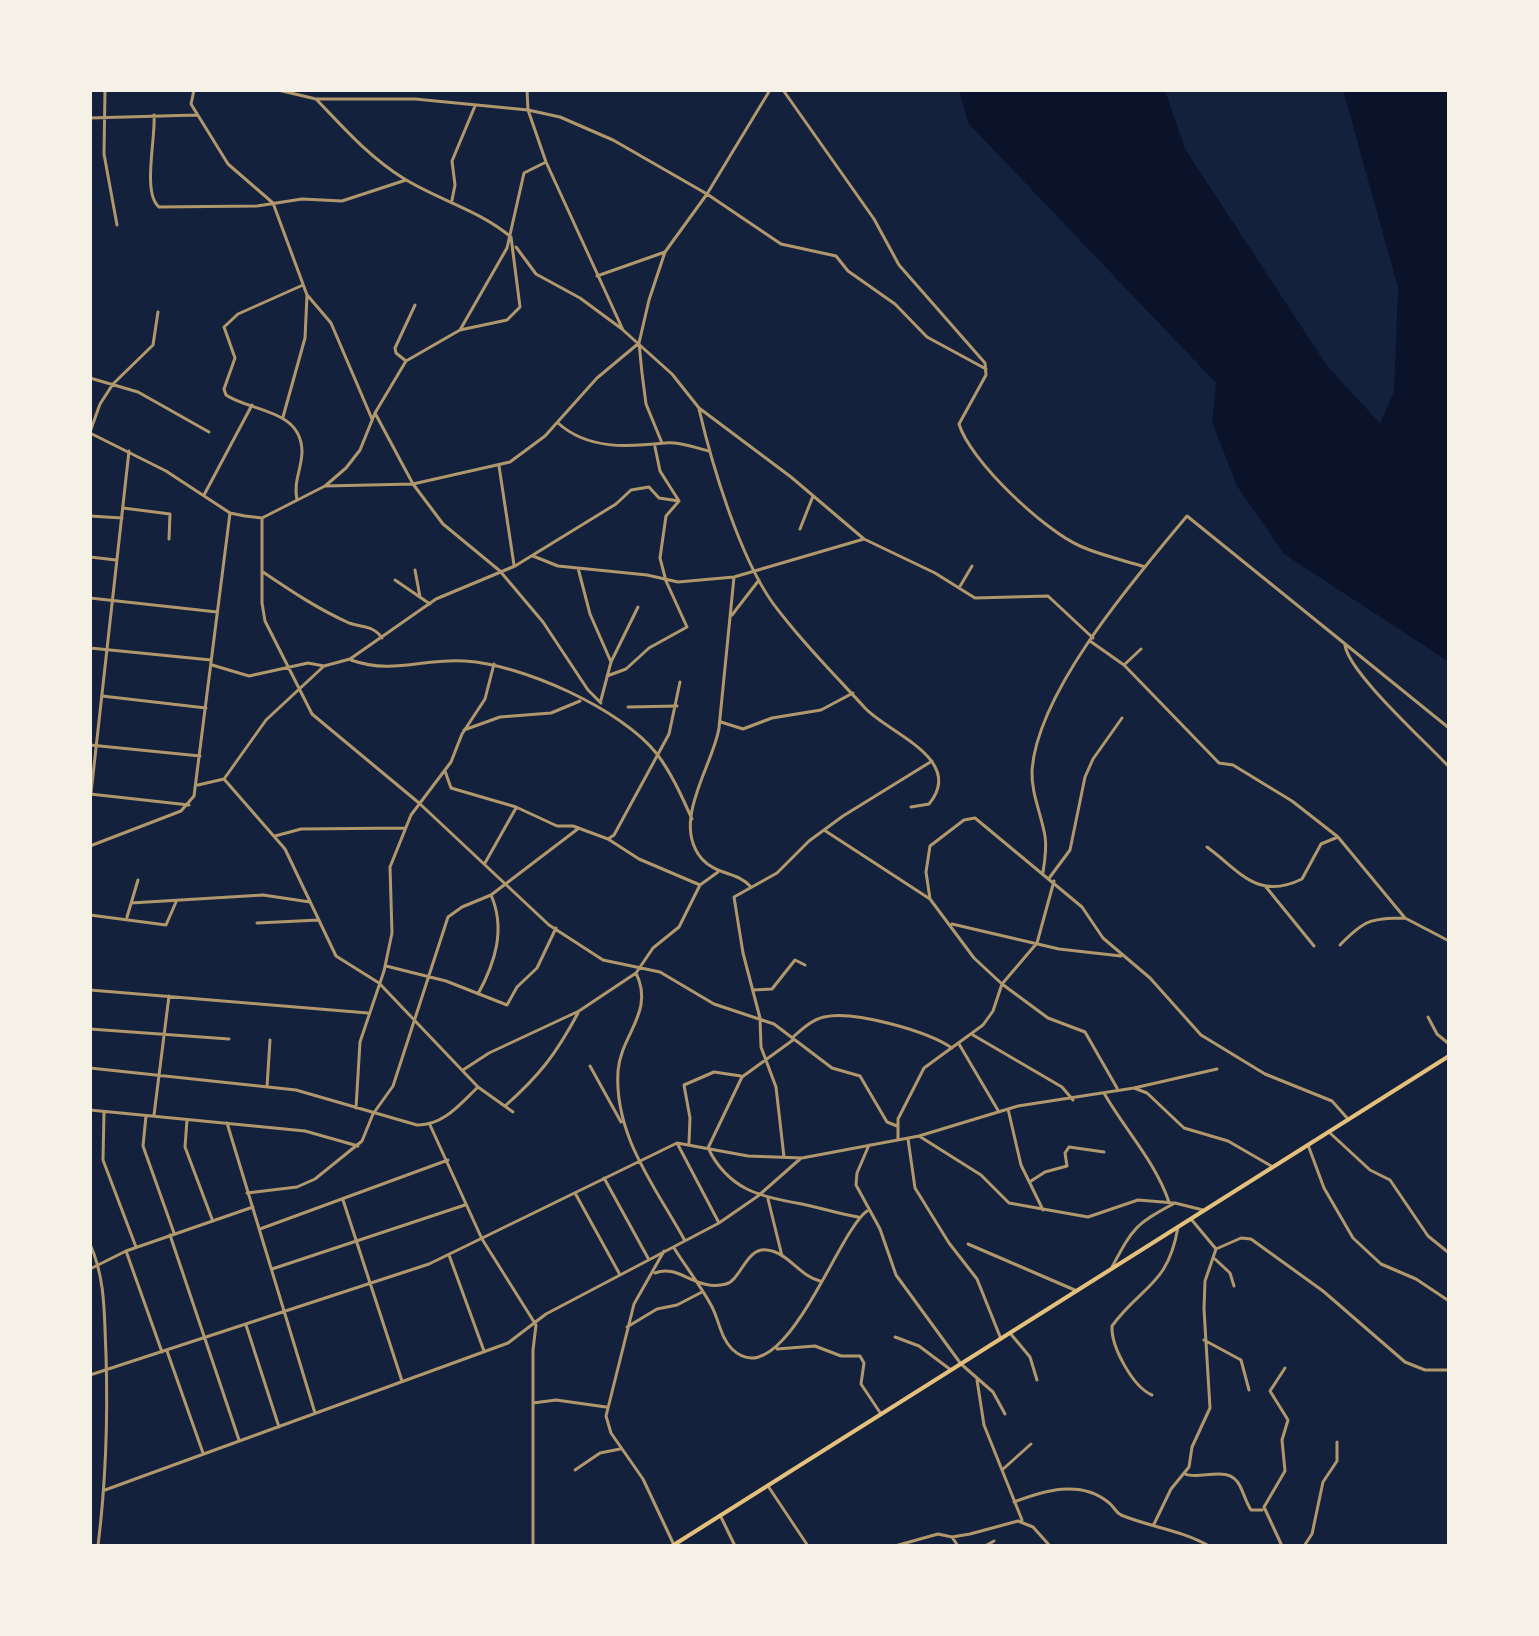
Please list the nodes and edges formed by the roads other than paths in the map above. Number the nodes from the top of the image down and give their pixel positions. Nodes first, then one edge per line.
1 (105, 90) edge
2 (194, 90) edge
3 (278, 90) edge
4 (527, 90) edge
5 (770, 90) edge
6 (783, 90) edge
7 (316, 99) junction
8 (475, 106) junction
9 (528, 110) junction
10 (154, 115) junction
11 (197, 115) junction
12 (90, 118) edge
13 (105, 118) junction
14 (546, 162) junction
15 (406, 180) junction
16 (707, 194) junction
17 (452, 200) junction
18 (273, 203) junction
19 (117, 225) dead end
20 (511, 237) junction
21 (514, 244) junction
22 (665, 252) junction
23 (595, 277) junction
24 (303, 285) junction
25 (307, 295) junction
26 (415, 305) dead end
27 (158, 312) dead end
28 (460, 330) junction
29 (623, 330) junction
30 (639, 343) junction
31 (406, 361) junction
32 (986, 369) junction
33 (90, 378) edge
34 (113, 384) junction
35 (252, 405) junction
36 (699, 408) junction
37 (375, 413) junction
38 (283, 417) junction
39 (372, 419) junction
40 (558, 423) junction
41 (90, 432) edge
42 (209, 432) dead end
43 (662, 443) junction
44 (655, 447) junction
45 (129, 451) junction
46 (709, 451) junction
47 (499, 466) junction
48 (413, 484) junction
49 (325, 486) junction
50 (204, 495) junction
51 (813, 496) junction
52 (297, 500) junction
53 (679, 501) junction
54 (123, 508) junction
55 (230, 513) junction
56 (90, 516) edge
57 (122, 518) junction
58 (262, 518) junction
59 (800, 529) dead end
60 (169, 539) dead end
61 (864, 539) junction
62 (532, 556) junction
63 (90, 557) edge
64 (116, 560) junction
65 (515, 566) junction
66 (972, 566) dead end
67 (577, 567) junction
68 (1145, 567) junction
69 (415, 570) dead end
70 (755, 570) junction
71 (500, 571) junction
72 (263, 572) junction
73 (734, 577) junction
74 (395, 580) dead end
75 (759, 580) junction
76 (666, 581) junction
77 (417, 586) junction
78 (959, 588) junction
79 (410, 592) junction
80 (90, 598) edge
81 (420, 598) junction
82 (111, 601) junction
83 (430, 604) junction
84 (638, 607) dead end
85 (217, 612) junction
86 (731, 616) junction
87 (382, 638) junction
88 (1092, 639) junction
89 (1345, 645) junction
90 (90, 648) edge
91 (1141, 649) dead end
92 (106, 650) junction
93 (350, 659) junction
94 (211, 662) junction
95 (611, 662) junction
96 (494, 664) junction
97 (1124, 665) junction
98 (324, 666) junction
99 (286, 668) junction
100 (607, 676) junction
101 (680, 682) dead end
102 (298, 691) junction
103 (853, 693) junction
104 (101, 696) junction
105 (581, 700) junction
106 (601, 703) junction
107 (677, 706) junction
108 (628, 707) dead end
109 (206, 708) junction
110 (600, 708) junction
111 (1122, 718) dead end
112 (720, 722) junction
113 (1449, 728) edge
114 (464, 730) junction
115 (90, 745) edge
116 (96, 745) junction
117 (658, 755) junction
118 (200, 756) junction
119 (932, 761) junction
120 (1449, 767) edge
121 (445, 771) junction
122 (224, 779) junction
123 (198, 785) junction
124 (90, 794) edge
125 (90, 802) edge
126 (419, 803) junction
127 (189, 805) junction
128 (516, 807) junction
129 (911, 807) dead end
130 (692, 819) junction
131 (405, 828) junction
132 (579, 828) junction
133 (824, 830) junction
134 (275, 836) junction
135 (1338, 837) junction
136 (608, 839) junction
137 (90, 846) edge
138 (1207, 847) dead end
139 (485, 863) junction
140 (718, 872) junction
141 (1043, 872) junction
142 (1052, 879) junction
143 (138, 880) dead end
144 (503, 884) junction
145 (700, 885) junction
146 (750, 886) junction
147 (1266, 887) junction
148 (491, 895) junction
149 (930, 899) junction
150 (176, 902) junction
151 (310, 902) junction
152 (131, 903) junction
153 (90, 915) edge
154 (127, 917) junction
155 (1405, 918) junction
156 (319, 920) junction
157 (257, 923) dead end
158 (952, 924) junction
159 (556, 928) junction
160 (1449, 941) edge
161 (1037, 943) junction
162 (1340, 945) dead end
163 (1314, 946) dead end
164 (1121, 956) junction
165 (805, 965) dead end
166 (386, 966) junction
167 (640, 968) junction
168 (636, 973) junction
169 (429, 978) junction
170 (379, 983) junction
171 (1002, 984) junction
172 (90, 990) edge
173 (753, 990) junction
174 (477, 994) junction
175 (169, 996) junction
176 (579, 1011) junction
177 (368, 1013) junction
178 (1428, 1017) dead end
179 (760, 1018) junction
180 (415, 1021) junction
181 (90, 1029) edge
182 (972, 1034) junction
183 (163, 1036) junction
184 (229, 1039) dead end
185 (792, 1039) junction
186 (270, 1040) dead end
187 (959, 1044) junction
188 (1449, 1044) edge
189 (952, 1048) junction
190 (1449, 1056) edge
191 (767, 1059) junction
192 (590, 1066) dead end
193 (90, 1068) edge
194 (1217, 1069) dead end
195 (462, 1070) junction
196 (158, 1075) junction
197 (742, 1077) junction
198 (267, 1087) junction
199 (478, 1087) junction
200 (1117, 1088) junction
201 (1134, 1088) junction
202 (1103, 1092) junction
203 (1073, 1100) junction
204 (505, 1106) junction
205 (356, 1108) junction
206 (1008, 1109) junction
207 (90, 1110) edge
208 (104, 1112) junction
209 (513, 1112) dead end
210 (999, 1112) junction
211 (373, 1114) junction
212 (146, 1116) junction
213 (154, 1117) junction
214 (187, 1120) junction
215 (1349, 1120) junction
216 (227, 1123) junction
217 (622, 1124) junction
218 (430, 1125) junction
219 (897, 1126) junction
220 (1329, 1132) junction
221 (919, 1136) junction
222 (908, 1138) junction
223 (898, 1140) junction
224 (677, 1143) junction
225 (689, 1143) junction
226 (869, 1145) junction
227 (1308, 1145) junction
228 (358, 1146) junction
229 (708, 1148) junction
230 (1104, 1152) dead end
231 (784, 1157) junction
232 (802, 1158) junction
233 (639, 1159) junction
234 (448, 1160) junction
235 (1273, 1167) junction
236 (604, 1178) junction
237 (1031, 1181) junction
238 (247, 1193) junction
239 (575, 1193) junction
240 (758, 1196) junction
241 (768, 1199) junction
242 (343, 1200) junction
243 (1169, 1202) junction
244 (1175, 1203) junction
245 (465, 1205) junction
246 (253, 1207) junction
247 (1043, 1210) junction
248 (1203, 1210) junction
249 (867, 1211) junction
250 (858, 1217) junction
251 (212, 1219) junction
252 (1191, 1219) junction
253 (719, 1223) junction
254 (1178, 1227) junction
255 (260, 1229) junction
256 (172, 1234) junction
257 (482, 1239) junction
258 (685, 1240) junction
259 (357, 1243) junction
260 (90, 1244) edge
261 (968, 1244) dead end
262 (136, 1247) junction
263 (674, 1247) junction
264 (1216, 1249) junction
265 (126, 1251) junction
266 (664, 1251) junction
267 (1449, 1253) edge
268 (449, 1255) junction
269 (782, 1256) junction
270 (648, 1258) junction
271 (1215, 1259) junction
272 (99, 1266) junction
273 (1112, 1267) junction
274 (90, 1269) edge
275 (272, 1269) junction
276 (619, 1273) junction
277 (652, 1275) junction
278 (820, 1281) junction
279 (369, 1283) junction
280 (696, 1284) junction
281 (1234, 1286) dead end
282 (1077, 1291) junction
283 (702, 1292) junction
284 (1449, 1301) edge
285 (285, 1312) junction
286 (246, 1325) junction
287 (536, 1325) junction
288 (627, 1327) junction
289 (1010, 1333) junction
290 (207, 1337) junction
291 (895, 1337) dead end
292 (1001, 1339) junction
293 (1204, 1340) junction
294 (777, 1349) junction
295 (167, 1350) junction
296 (484, 1351) junction
297 (162, 1352) junction
298 (961, 1364) junction
299 (1285, 1368) dead end
300 (951, 1370) junction
301 (1449, 1370) edge
302 (106, 1371) junction
303 (90, 1375) edge
304 (977, 1380) junction
305 (1037, 1380) dead end
306 (402, 1381) junction
307 (1249, 1390) dead end
308 (1152, 1395) dead end
309 (533, 1403) junction
310 (606, 1407) junction
311 (315, 1413) junction
312 (881, 1414) junction
313 (1005, 1414) dead end
314 (279, 1427) junction
315 (239, 1440) junction
316 (1337, 1442) dead end
317 (1031, 1444) dead end
318 (620, 1449) junction
319 (203, 1453) junction
320 (575, 1470) dead end
321 (1002, 1470) junction
322 (1185, 1474) junction
323 (768, 1486) junction
324 (105, 1490) junction
325 (1014, 1502) junction
326 (1264, 1510) junction
327 (720, 1515) junction
328 (1023, 1521) junction
329 (1154, 1524) junction
330 (952, 1537) junction
331 (924, 1539) junction
332 (994, 1541) dead end
333 (673, 1545) edge
334 (929, 1545) edge
335 (98, 1546) edge
336 (533, 1546) edge
337 (735, 1546) edge
338 (808, 1546) edge
339 (895, 1546) edge
340 (958, 1546) edge
341 (985, 1546) edge
342 (1050, 1546) edge
343 (1209, 1546) edge
344 (1282, 1546) edge
345 (1304, 1546) edge

1 - 13 street
2 - 11 street
3 - 7 street
4 - 9 street
5 - 16 street
6 - 32 street
7 - 8 street
7 - 15 street
8 - 9 street
8 - 17 street
9 - 14 street
9 - 16 street
10 - 11 street
10 - 13 street
10 - 18 street
11 - 18 street
12 - 13 street
13 - 19 street
14 - 20 street
14 - 23 street
15 - 17 street
15 - 18 street
16 - 22 street
16 - 32 street
17 - 20 street
18 - 24 street
20 - 21 street
20 - 28 street
21 - 28 street
21 - 29 street
22 - 23 street
22 - 30 street
23 - 29 street
24 - 25 street
24 - 35 street
25 - 38 street
25 - 39 street
26 - 31 street
27 - 34 street
28 - 31 street
29 - 30 street
30 - 36 street
30 - 40 street
30 - 43 street
31 - 37 street
32 - 68 street
33 - 34 street
34 - 41 street
34 - 42 street
35 - 38 street
35 - 50 street
36 - 46 street
36 - 51 street
37 - 39 street
37 - 48 street
38 - 52 street
39 - 49 street
40 - 44 street
40 - 47 street
41 - 45 street
43 - 44 street
43 - 46 street
44 - 53 street
45 - 50 street
45 - 54 street
46 - 70 street
47 - 48 street
47 - 65 street
48 - 49 street
48 - 71 street
49 - 52 street
50 - 55 street
51 - 59 street
51 - 61 street
52 - 58 street
53 - 62 street
53 - 76 street
54 - 57 street
54 - 60 street
55 - 58 street
55 - 85 street
56 - 57 street
57 - 64 street
58 - 72 street
61 - 70 street
61 - 78 street
62 - 65 street
62 - 67 street
63 - 64 street
64 - 82 street
65 - 71 street
66 - 78 street
67 - 76 street
67 - 95 street
68 - 88 street
68 - 89 street
69 - 77 street
70 - 73 street
70 - 75 street
71 - 83 street
71 - 106 street
72 - 87 street
72 - 99 street
73 - 76 street
73 - 86 street
74 - 79 street
75 - 86 street
75 - 103 street
76 - 100 street
77 - 79 street
77 - 81 street
78 - 88 street
79 - 81 street
80 - 82 street
81 - 83 street
82 - 85 street
82 - 92 street
83 - 87 street
84 - 95 street
85 - 94 street
86 - 112 street
87 - 93 street
88 - 97 street
88 - 141 street
89 - 113 street
89 - 120 street
90 - 92 street
91 - 97 street
92 - 94 street
92 - 104 street
93 - 96 street
93 - 98 street
94 - 99 street
94 - 109 street
95 - 100 street
96 - 105 street
96 - 114 street
97 - 135 street
98 - 99 street
98 - 102 street
99 - 102 street
100 - 106 street
101 - 107 street
102 - 122 street
102 - 126 street
103 - 112 street
103 - 119 street
104 - 109 street
104 - 116 street
105 - 110 street
105 - 114 street
106 - 110 street
107 - 108 street
107 - 117 street
109 - 118 street
110 - 117 street
111 - 142 street
112 - 130 street
114 - 121 street
115 - 116 street
116 - 118 street
116 - 124 street
117 - 130 street
117 - 136 street
118 - 123 street
119 - 129 street
119 - 133 street
121 - 126 street
121 - 128 street
122 - 123 street
122 - 134 street
123 - 127 street
124 - 125 street
124 - 127 street
126 - 131 street
126 - 139 street
127 - 137 street
128 - 132 street
128 - 139 street
130 - 140 street
131 - 134 street
131 - 166 street
132 - 136 street
132 - 144 street
133 - 146 street
133 - 149 street
134 - 151 street
135 - 147 street
135 - 155 street
136 - 145 street
138 - 147 street
139 - 144 street
140 - 145 street
140 - 146 street
141 - 142 street
141 - 149 street
142 - 161 street
142 - 164 street
143 - 152 street
144 - 148 street
144 - 159 street
145 - 167 street
146 - 173 street
147 - 163 street
148 - 169 street
148 - 174 street
149 - 158 street
150 - 151 street
150 - 152 street
150 - 154 street
151 - 156 street
152 - 154 street
153 - 154 street
155 - 160 street
155 - 162 street
156 - 157 street
156 - 170 street
158 - 161 street
158 - 171 street
159 - 167 street
159 - 174 street
161 - 164 street
161 - 171 street
164 - 215 street
165 - 173 street
166 - 169 street
166 - 170 street
167 - 168 street
167 - 179 street
168 - 176 street
168 - 217 street
169 - 174 street
169 - 180 street
170 - 177 street
170 - 180 street
171 - 182 street
171 - 200 street
172 - 175 street
173 - 179 street
175 - 177 street
175 - 183 street
176 - 195 street
176 - 204 street
177 - 205 street
178 - 188 street
179 - 185 street
179 - 191 street
180 - 195 street
180 - 211 street
181 - 183 street
182 - 187 street
182 - 203 street
183 - 184 street
183 - 196 street
185 - 189 street
185 - 191 street
185 - 219 street
186 - 198 street
187 - 189 street
187 - 210 street
189 - 219 street
190 - 215 main road
191 - 197 street
191 - 231 street
192 - 217 street
193 - 196 street
194 - 201 street
195 - 199 street
196 - 198 street
196 - 213 street
197 - 225 street
197 - 229 street
198 - 205 street
199 - 204 street
199 - 218 street
200 - 201 street
200 - 202 street
201 - 235 street
202 - 203 street
202 - 243 street
203 - 206 street
204 - 209 street
205 - 211 street
206 - 210 street
206 - 237 street
207 - 208 street
208 - 212 street
208 - 262 street
210 - 221 street
211 - 218 street
211 - 228 street
212 - 213 street
212 - 256 street
213 - 214 street
214 - 216 street
214 - 251 street
215 - 220 main road
216 - 228 street
216 - 238 street
217 - 233 street
218 - 234 street
219 - 223 street
220 - 227 main road
220 - 267 street
221 - 222 street
221 - 247 street
222 - 223 street
222 - 292 street
223 - 226 street
224 - 225 street
224 - 233 street
224 - 253 street
225 - 229 street
226 - 232 street
226 - 249 street
227 - 235 main road
227 - 284 street
228 - 238 street
229 - 231 street
229 - 240 street
230 - 237 street
231 - 232 street
232 - 240 street
233 - 236 street
233 - 258 street
234 - 242 street
234 - 245 street
235 - 248 main road
236 - 239 street
236 - 270 street
237 - 247 street
238 - 246 street
239 - 257 street
239 - 276 street
240 - 241 street
240 - 253 street
241 - 250 street
241 - 269 street
242 - 255 street
242 - 259 street
243 - 244 street
243 - 247 street
244 - 248 street
244 - 273 street
245 - 257 street
245 - 259 street
246 - 251 street
246 - 255 street
248 - 252 main road
249 - 250 street
249 - 298 street
250 - 278 street
251 - 256 street
252 - 254 main road
252 - 264 street
253 - 258 street
254 - 273 main road
254 - 308 street
255 - 275 street
256 - 262 street
256 - 290 street
257 - 268 street
257 - 287 street
258 - 263 street
259 - 275 street
259 - 279 street
260 - 272 street
261 - 282 street
262 - 265 street
263 - 266 street
263 - 280 street
264 - 271 street
264 - 301 street
265 - 272 street
265 - 297 street
266 - 270 street
266 - 277 street
268 - 279 street
268 - 296 street
269 - 278 street
269 - 280 street
270 - 276 street
271 - 281 street
271 - 293 street
272 - 274 street
272 - 302 street
273 - 282 main road
275 - 285 street
276 - 287 street
277 - 280 street
277 - 288 street
278 - 294 street
279 - 285 street
279 - 306 street
280 - 283 street
282 - 289 main road
283 - 288 street
283 - 294 street
285 - 286 street
285 - 311 street
286 - 290 street
286 - 314 street
287 - 296 street
287 - 309 street
288 - 310 street
289 - 292 main road
289 - 305 street
290 - 295 street
290 - 315 street
291 - 300 street
292 - 298 main road
293 - 307 street
293 - 322 street
294 - 312 street
295 - 297 street
295 - 319 street
296 - 306 street
297 - 302 street
298 - 300 main road
298 - 304 street
299 - 326 street
300 - 312 main road
302 - 303 street
302 - 324 street
304 - 313 street
304 - 321 street
306 - 311 street
309 - 310 street
309 - 336 street
310 - 318 street
311 - 314 street
312 - 323 main road
314 - 315 street
315 - 319 street
316 - 345 street
317 - 321 street
318 - 320 street
318 - 333 street
319 - 324 street
321 - 325 street
322 - 326 street
322 - 329 street
323 - 327 main road
323 - 338 street
324 - 335 street
325 - 328 street
325 - 329 street
326 - 344 street
327 - 333 main road
327 - 337 street
328 - 330 street
328 - 342 street
329 - 343 street
330 - 331 street
330 - 340 street
331 - 334 street
331 - 339 street
332 - 341 street

